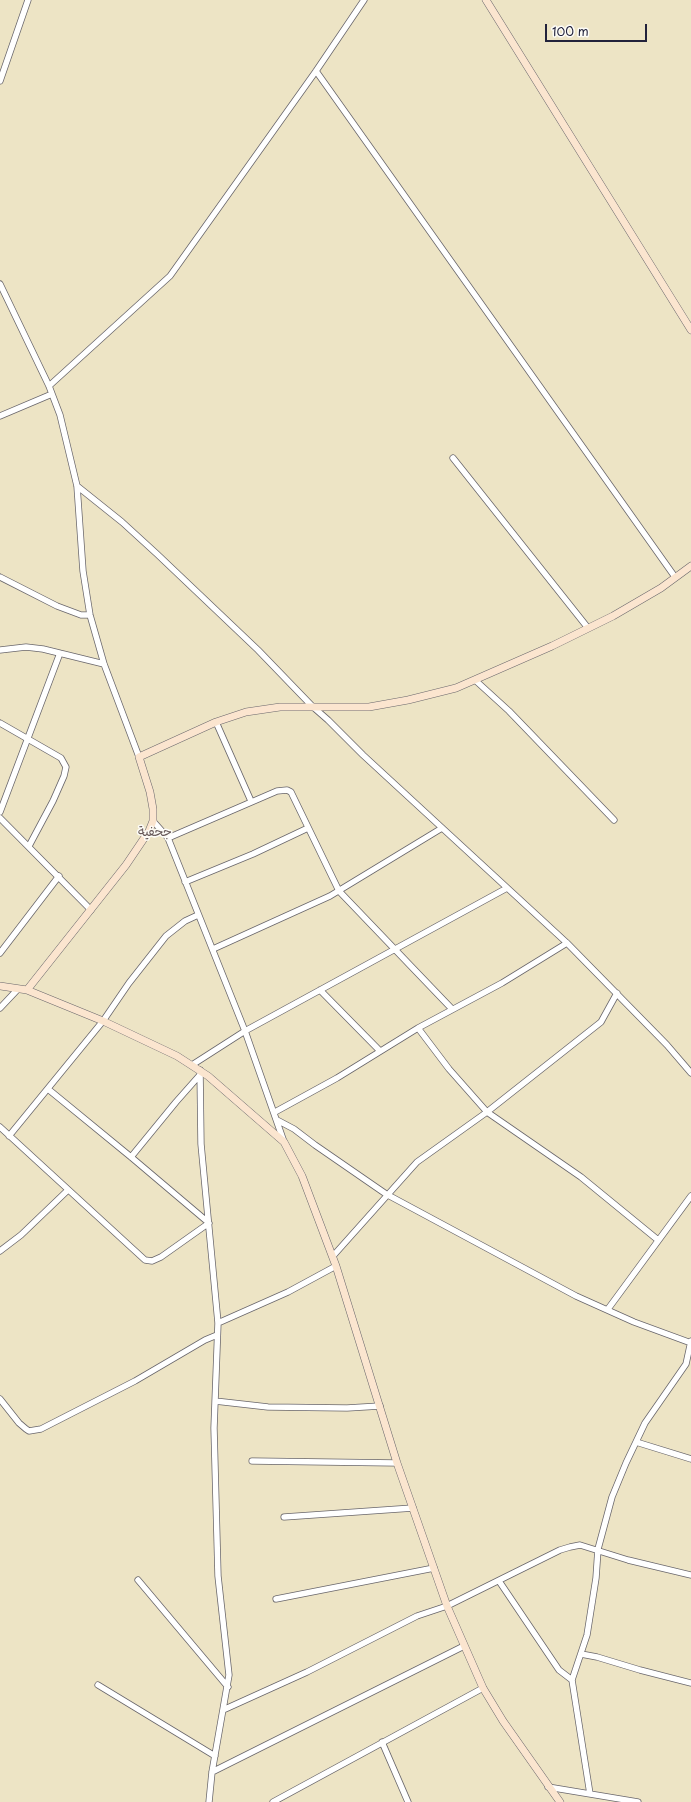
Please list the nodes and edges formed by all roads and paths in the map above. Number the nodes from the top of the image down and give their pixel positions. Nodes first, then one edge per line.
1 (28, 0) edge
2 (364, 0) edge
3 (486, 0) edge
4 (316, 71) junction
5 (0, 81) edge
6 (0, 284) edge
7 (691, 330) edge
8 (49, 386) junction
9 (52, 394) junction
10 (0, 416) edge
11 (453, 458) dead end
12 (77, 486) junction
13 (691, 566) edge
14 (0, 577) edge
15 (676, 577) junction
16 (90, 615) junction
17 (588, 628) junction
18 (0, 650) edge
19 (60, 653) junction
20 (104, 664) junction
21 (475, 680) junction
22 (312, 706) junction
23 (216, 722) junction
24 (0, 723) edge
25 (28, 738) junction
26 (139, 757) junction
27 (251, 801) junction
28 (0, 812) edge
29 (0, 818) edge
30 (614, 820) dead end
31 (153, 821) junction
32 (308, 828) junction
33 (442, 828) junction
34 (168, 838) junction
35 (29, 846) junction
36 (59, 876) junction
37 (185, 882) junction
38 (507, 888) junction
39 (338, 891) junction
40 (91, 910) junction
41 (198, 915) junction
42 (567, 943) junction
43 (213, 949) junction
44 (394, 950) junction
45 (0, 953) edge
46 (2, 986) edge
47 (18, 989) junction
48 (27, 990) junction
49 (320, 990) junction
50 (617, 993) junction
51 (0, 1008) edge
52 (452, 1009) junction
53 (103, 1021) junction
54 (418, 1028) junction
55 (245, 1031) junction
56 (380, 1051) junction
57 (192, 1065) junction
58 (200, 1073) junction
59 (691, 1073) edge
60 (48, 1089) junction
61 (275, 1112) junction
62 (487, 1112) junction
63 (277, 1120) junction
64 (0, 1127) edge
65 (9, 1136) junction
66 (284, 1142) junction
67 (131, 1157) junction
68 (68, 1190) junction
69 (386, 1194) junction
70 (691, 1196) edge
71 (209, 1223) junction
72 (658, 1240) junction
73 (0, 1251) edge
74 (332, 1256) junction
75 (336, 1266) junction
76 (608, 1309) junction
77 (218, 1323) junction
78 (217, 1335) junction
79 (691, 1342) edge
80 (0, 1399) edge
81 (215, 1401) junction
82 (380, 1406) junction
83 (636, 1442) junction
84 (691, 1459) edge
85 (252, 1461) dead end
86 (397, 1463) junction
87 (413, 1508) junction
88 (284, 1517) dead end
89 (598, 1549) junction
90 (434, 1568) junction
91 (691, 1575) edge
92 (138, 1580) dead end
93 (499, 1581) junction
94 (276, 1599) dead end
95 (447, 1606) junction
96 (464, 1646) junction
97 (581, 1654) junction
98 (572, 1680) junction
99 (691, 1683) edge
100 (98, 1685) dead end
101 (228, 1687) junction
102 (483, 1688) junction
103 (223, 1710) junction
104 (382, 1742) junction
105 (215, 1756) junction
106 (212, 1772) junction
107 (548, 1787) junction
108 (590, 1794) junction
109 (209, 1802) edge
110 (273, 1802) edge
111 (408, 1802) edge
112 (560, 1802) edge
113 (638, 1802) edge

1 - 5 street
2 - 4 street
3 - 7 street
4 - 8 street
4 - 15 street
6 - 8 street
8 - 9 street
9 - 10 street
9 - 12 street
11 - 17 street
12 - 16 street
12 - 22 street
13 - 15 street
14 - 16 street
15 - 17 street
16 - 20 street
17 - 21 street
18 - 19 street
19 - 20 street
19 - 25 street
20 - 26 street
21 - 22 street
21 - 30 street
22 - 23 street
22 - 33 street
23 - 26 street
23 - 27 street
24 - 25 street
25 - 28 street
25 - 35 street
26 - 31 street
27 - 32 street
27 - 34 street
29 - 35 street
31 - 34 street
31 - 40 street
32 - 37 street
32 - 39 street
33 - 38 street
33 - 39 street
34 - 37 street
35 - 36 street
36 - 40 street
36 - 45 street
37 - 41 street
38 - 42 street
38 - 44 street
39 - 43 street
39 - 44 street
40 - 48 street
41 - 43 street
41 - 53 street
42 - 50 street
42 - 52 street
43 - 55 street
44 - 49 street
44 - 52 street
46 - 47 street
47 - 48 street
47 - 51 street
48 - 53 street
49 - 55 street
49 - 56 street
50 - 59 street
50 - 62 street
52 - 54 street
53 - 57 street
53 - 60 street
54 - 56 street
54 - 62 street
55 - 57 street
55 - 61 street
56 - 61 street
57 - 58 street
58 - 66 street
58 - 67 street
58 - 71 street
60 - 65 street
60 - 67 street
61 - 63 street
62 - 69 street
62 - 72 street
63 - 66 street
63 - 69 street
64 - 65 street
65 - 68 street
66 - 74 street
67 - 71 street
68 - 71 street
68 - 73 street
69 - 74 street
69 - 76 street
70 - 72 street
71 - 77 street
72 - 76 street
74 - 75 street
75 - 77 street
75 - 82 street
76 - 79 street
77 - 78 street
78 - 80 street
78 - 81 street
79 - 83 street
81 - 82 street
81 - 101 street
82 - 86 street
83 - 84 street
83 - 89 street
85 - 86 street
86 - 87 street
87 - 88 street
87 - 90 street
89 - 91 street
89 - 93 street
89 - 97 street
90 - 94 street
90 - 95 street
92 - 101 street
93 - 95 street
93 - 98 street
95 - 96 street
95 - 103 street
96 - 102 street
96 - 106 street
97 - 98 street
97 - 99 street
98 - 108 street
100 - 105 street
101 - 103 street
102 - 104 street
102 - 107 street
103 - 105 street
104 - 110 street
104 - 111 street
105 - 106 street
106 - 109 street
107 - 108 street
107 - 112 street
108 - 113 street

